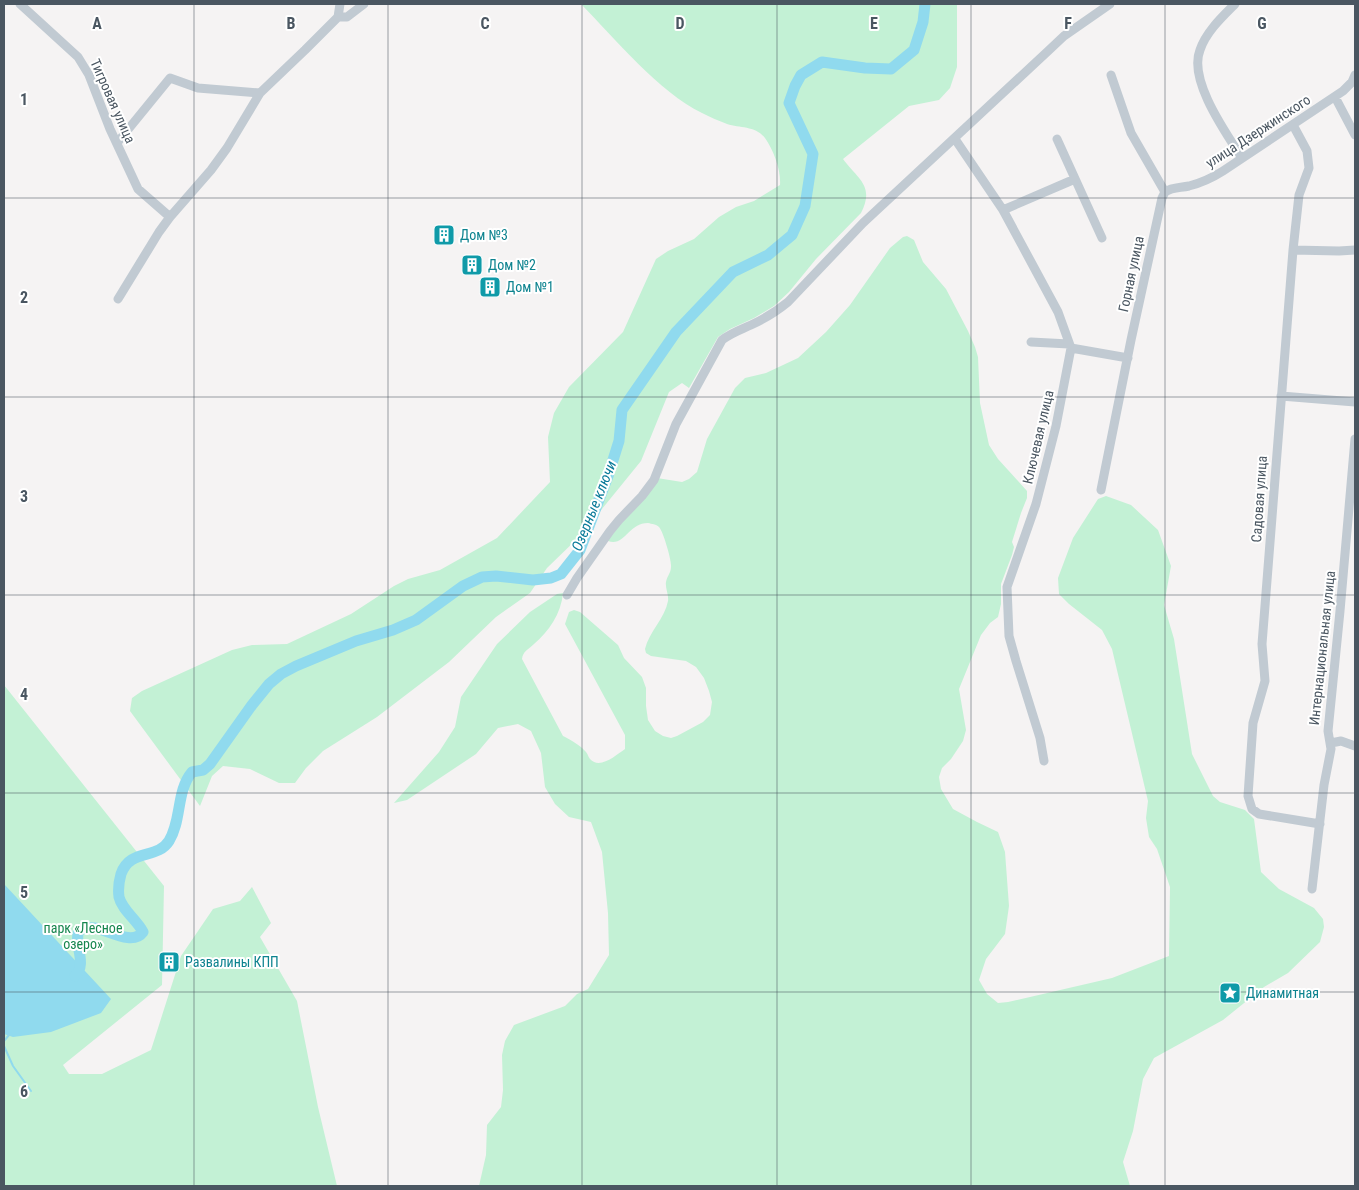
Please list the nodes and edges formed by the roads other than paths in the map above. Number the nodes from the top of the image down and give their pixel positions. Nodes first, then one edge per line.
1 (20, 4) edge
2 (340, 4) edge
3 (364, 4) edge
4 (1110, 4) edge
5 (1235, 4) edge
6 (338, 16) junction
7 (1111, 75) dead end
8 (1355, 75) edge
9 (260, 93) junction
10 (1335, 97) junction
11 (1293, 125) junction
12 (1355, 135) edge
13 (955, 139) junction
14 (1057, 139) dead end
15 (116, 143) junction
16 (1242, 158) junction
17 (1075, 179) junction
18 (1165, 192) junction
19 (1003, 210) junction
20 (170, 217) junction
21 (1102, 238) dead end
22 (1293, 250) junction
23 (1355, 250) edge
24 (118, 299) dead end
25 (1031, 342) dead end
26 (1070, 346) junction
27 (1128, 358) junction
28 (1281, 396) junction
29 (1355, 402) edge
30 (1355, 439) edge
31 (1101, 490) dead end
32 (567, 595) dead end
33 (1331, 743) junction
34 (1355, 746) edge
35 (1044, 761) dead end
36 (1320, 824) junction
37 (1312, 889) dead end

1 - 15 street, Тигровая улица
2 - 6 street
3 - 6 street
4 - 13 street
5 - 16 street
6 - 9 street
7 - 18 street
8 - 10 street, улица Дзержинского
9 - 15 street
9 - 20 street
10 - 11 street, улица Дзержинского
10 - 12 street
11 - 16 street, улица Дзержинского
11 - 22 street, Садовая улица
13 - 19 street, Ключевая улица
13 - 32 street
14 - 17 street
15 - 20 street, Тигровая улица
16 - 18 street, улица Дзержинского
17 - 19 street
17 - 21 street
18 - 27 street, Горная улица
19 - 26 street, Ключевая улица
20 - 24 street
22 - 23 street
22 - 28 street, Садовая улица
25 - 26 street
26 - 27 street
26 - 35 street, Ключевая улица
27 - 31 street, Горная улица
28 - 29 street
28 - 36 street, Садовая улица
30 - 33 street, Интернациональная улица
33 - 34 street
33 - 36 street, Интернациональная улица
36 - 37 street, Интернациональная улица

